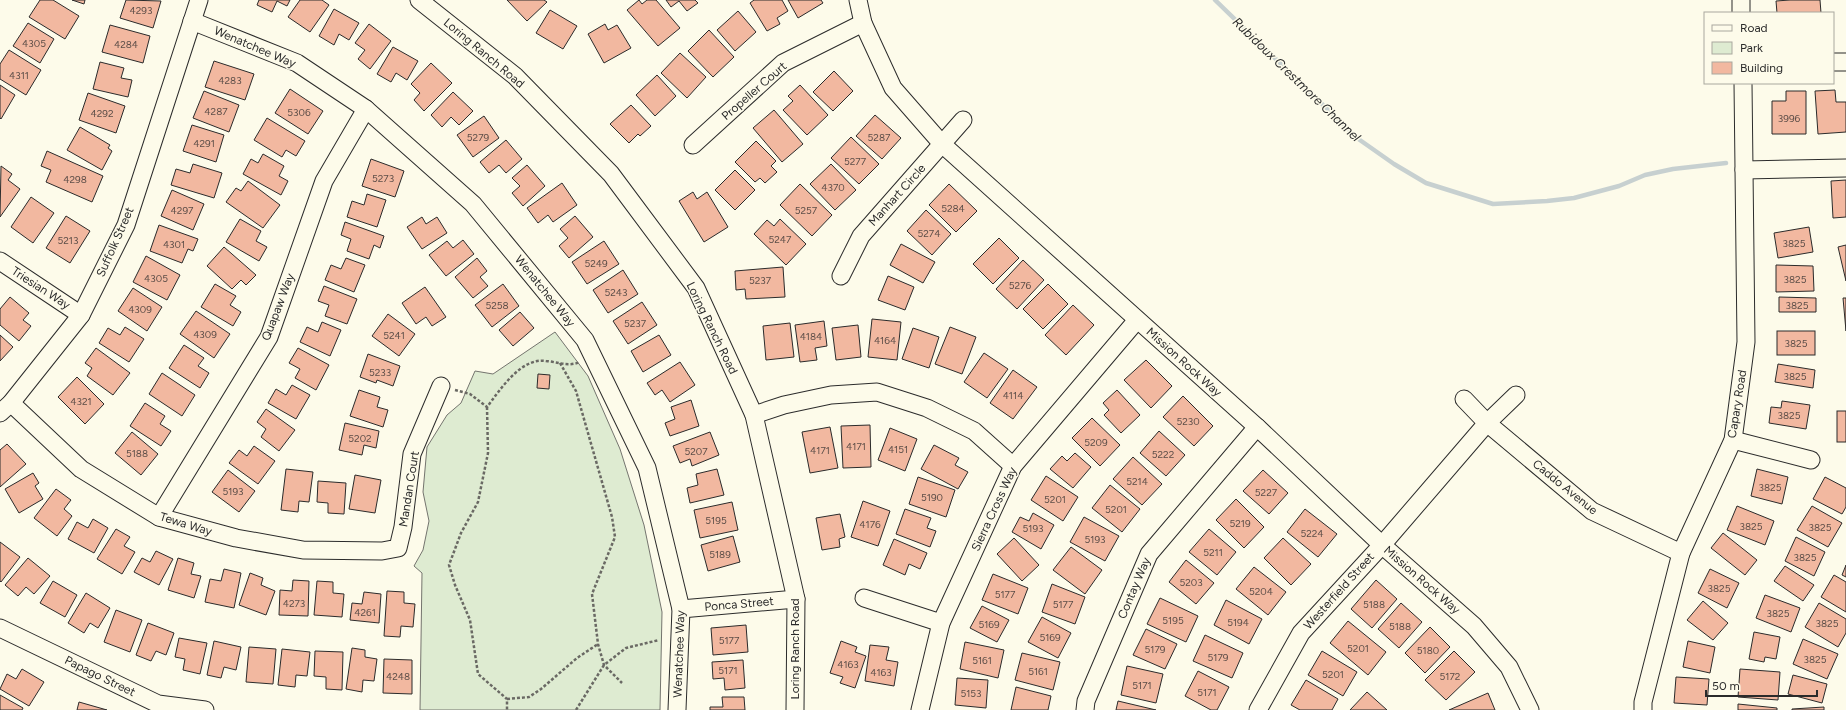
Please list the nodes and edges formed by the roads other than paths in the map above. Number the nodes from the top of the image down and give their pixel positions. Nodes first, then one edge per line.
1 (199, 0) edge
2 (419, 0) edge
3 (858, 0) edge
4 (1741, 0) edge
5 (1741, 12) edge
6 (192, 21) junction
7 (863, 22) junction
8 (1834, 62) edge
9 (1846, 62) edge
10 (1743, 84) edge
11 (366, 109) junction
12 (963, 120) dead end
13 (942, 144) junction
14 (693, 145) dead end
15 (1846, 168) edge
16 (1744, 170) junction
17 (0, 262) edge
18 (840, 276) dead end
19 (81, 315) junction
20 (1137, 320) junction
21 (441, 386) road end
22 (1516, 395) dead end
23 (1464, 399) dead end
24 (6, 408) edge
25 (754, 415) junction
26 (1487, 423) junction
27 (1257, 428) junction
28 (1733, 440) junction
29 (1812, 460) dead end
30 (1013, 466) junction
31 (159, 517) junction
32 (1382, 545) junction
33 (398, 548) joint
34 (1681, 553) junction
35 (864, 598) dead end
36 (796, 599) junction
37 (681, 609) junction
38 (941, 623) junction
39 (0, 628) edge
40 (157, 707) edge
41 (205, 710) edge
42 (677, 710) edge
43 (795, 710) edge
44 (920, 710) edge
45 (1085, 710) edge
46 (1258, 710) edge
47 (1530, 710) edge
48 (1643, 710) edge

1 - 6 street, Suffolk Street
2 - 25 street, Loring Ranch Road
3 - 7 street, Mission Rock Way
4 - 5 street
6 - 11 street, Wenatchee Way
6 - 19 street, Suffolk Street
7 - 13 street, Mission Rock Way
7 - 14 street, Propeller Court
8 - 9 street
10 - 16 street, Capary Road
11 - 31 street, Quapaw Way
11 - 37 street, Wenatchee Way
12 - 13 street, Manhart Circle
13 - 18 street, Manhart Circle
13 - 20 street, Mission Rock Way
15 - 16 street
16 - 28 street, Capary Road
17 - 19 street, Triesian Way
19 - 24 street, Suffolk Street
20 - 27 street, Mission Rock Way
20 - 30 street, Sierra Cross Way
21 - 33 street, Mandan Court
22 - 26 street, Westerfield Street
23 - 26 street, Caddo Avenue
24 - 31 street, Tewa Way
25 - 30 street
25 - 36 street, Loring Ranch Road
26 - 32 street, Westerfield Street
26 - 34 street, Caddo Avenue
27 - 32 street, Mission Rock Way
27 - 45 street, Contay Way
28 - 29 street
28 - 34 street, Capary Road
30 - 38 street, Sierra Cross Way
31 - 33 street, Tewa Way
32 - 46 street, Westerfield Street
32 - 47 street, Mission Rock Way
34 - 48 street, Capary Road
35 - 38 street
36 - 37 street, Ponca Street
36 - 43 street, Loring Ranch Road
37 - 42 street, Wenatchee Way
38 - 44 street, Sierra Cross Way
39 - 40 street, Papago Street
40 - 41 street, Papago Street

